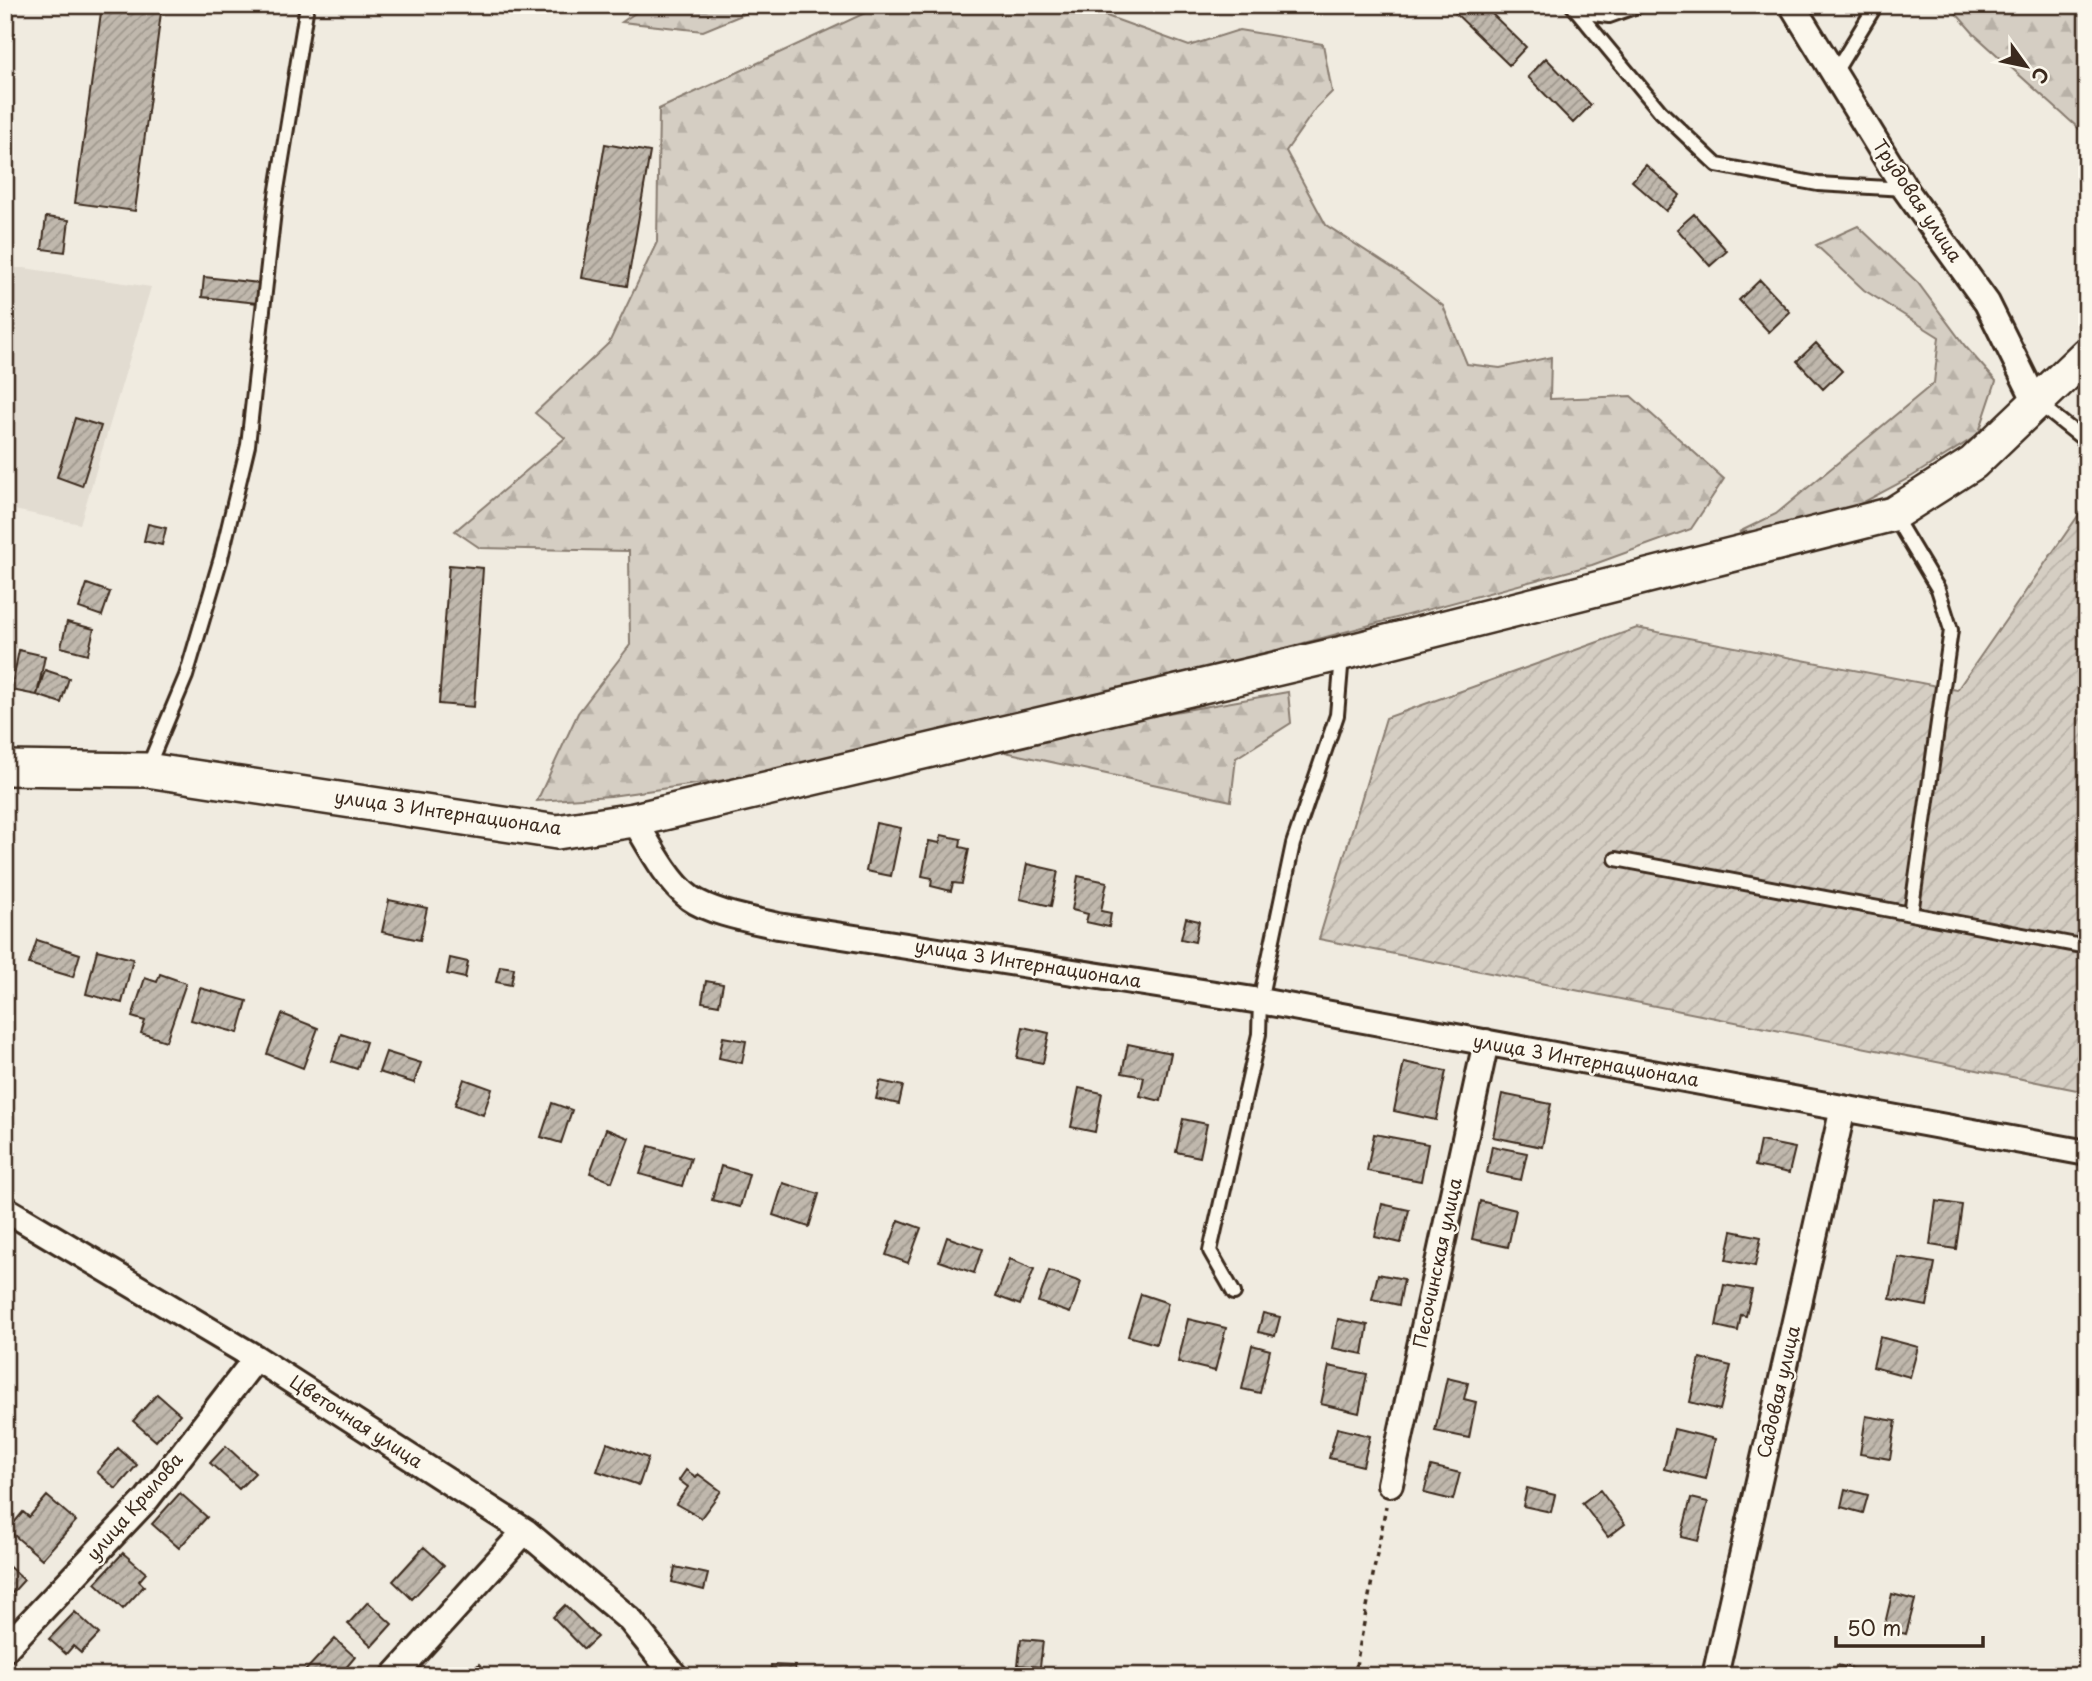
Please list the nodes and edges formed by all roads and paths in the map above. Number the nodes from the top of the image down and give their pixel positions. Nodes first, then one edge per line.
1 (307, 5) edge
2 (1640, 5) edge
3 (1792, 5) edge
4 (1876, 5) edge
5 (1575, 9) edge
6 (1834, 75) junction
7 (1905, 189) junction
8 (2087, 354) edge
9 (2035, 400) junction
10 (2087, 442) edge
11 (1893, 514) junction
12 (1343, 653) junction
13 (5, 768) edge
14 (147, 770) junction
15 (634, 820) junction
16 (1616, 859) dead end
17 (1910, 914) junction
18 (2087, 947) edge
19 (1260, 1001) junction
20 (1486, 1042) junction
21 (1843, 1108) junction
22 (2087, 1153) edge
23 (5, 1209) edge
24 (1234, 1293) dead end
25 (256, 1358) junction
26 (1390, 1484) joint
27 (525, 1531) junction
28 (5, 1649) edge
29 (394, 1676) edge
30 (675, 1676) edge
31 (1354, 1676) edge
32 (1715, 1676) edge

1 - 14 lane
2 - 5 lane
3 - 6 street, Трудовая улица
4 - 6 lane
5 - 7 lane
6 - 7 street, Трудовая улица
7 - 9 street, Трудовая улица
8 - 9 street
9 - 10 lane
9 - 11 street
11 - 12 street
11 - 17 lane
12 - 15 street
12 - 19 lane
13 - 14 street, улица 3 Интернационала
14 - 15 street, улица 3 Интернационала
15 - 19 street, улица 3 Интернационала
16 - 17 lane
17 - 18 lane
19 - 20 street, улица 3 Интернационала
19 - 24 lane
20 - 21 street, улица 3 Интернационала
20 - 26 street, Песочинская улица
21 - 22 street, улица 3 Интернационала
21 - 32 street, Садовая улица
23 - 25 street, Цветочная улица
25 - 27 street, Цветочная улица
25 - 28 street, улица Крылова
26 - 31 path
27 - 29 street
27 - 30 street, Цветочная улица

